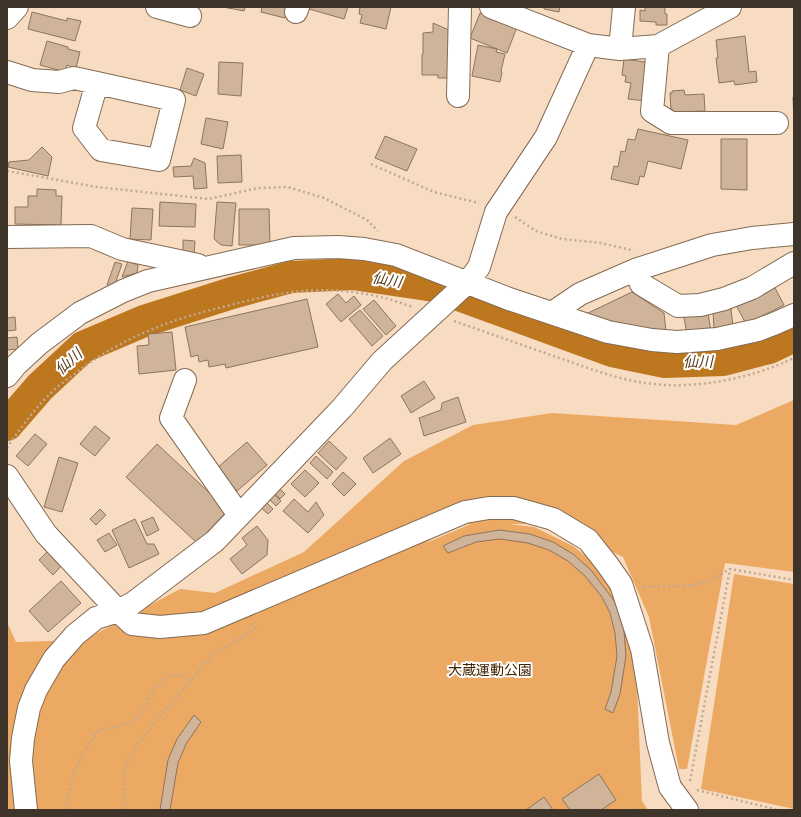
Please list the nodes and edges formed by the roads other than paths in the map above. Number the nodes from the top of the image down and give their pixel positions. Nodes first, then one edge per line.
1 (17, 7) edge
2 (460, 7) edge
3 (491, 7) edge
4 (624, 7) edge
5 (165, 8) edge
6 (718, 10) edge
7 (190, 16) dead end
8 (7, 18) edge
9 (588, 45) junction
10 (658, 46) junction
11 (620, 49) junction
12 (7, 72) edge
13 (97, 83) dead end
14 (458, 96) dead end
15 (777, 122) dead end
16 (794, 234) edge
17 (7, 237) edge
18 (794, 263) edge
19 (209, 268) junction
20 (635, 270) junction
21 (468, 282) junction
22 (552, 313) junction
23 (794, 314) edge
24 (7, 376) edge
25 (185, 380) dead end
26 (7, 476) edge
27 (239, 515) junction
28 (118, 611) junction
29 (26, 810) edge
30 (687, 810) edge

1 - 8 street
2 - 14 street
3 - 9 street
4 - 11 street
5 - 7 street
6 - 10 street
9 - 11 street
9 - 21 street
10 - 11 street
10 - 15 street
12 - 13 street
16 - 20 street
17 - 19 street
18 - 20 street
19 - 21 street
19 - 24 street
20 - 22 street
21 - 22 street
21 - 27 street
22 - 23 street
25 - 27 street
26 - 28 street
27 - 28 street
28 - 29 street
28 - 30 street

